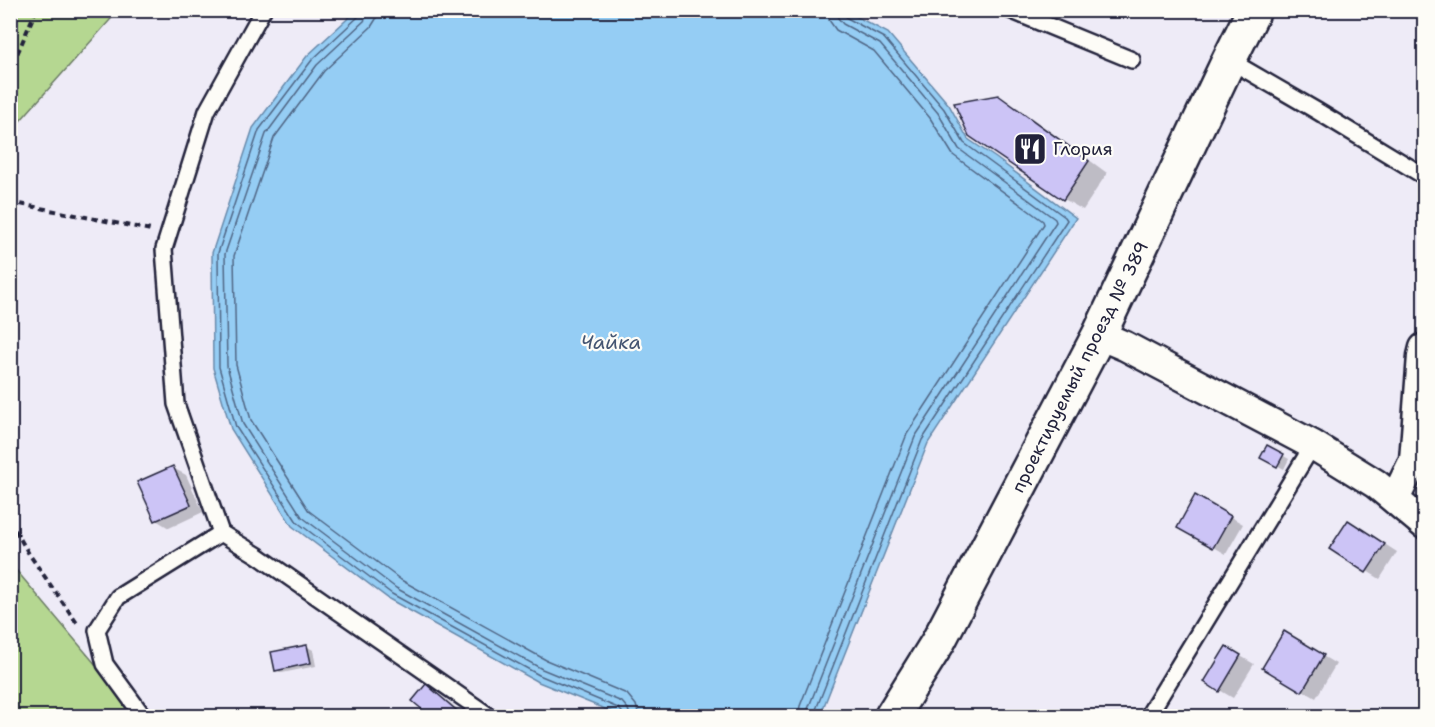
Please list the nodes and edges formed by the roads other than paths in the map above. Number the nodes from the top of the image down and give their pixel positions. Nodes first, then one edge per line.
1 (263, 10) edge
2 (1010, 10) edge
3 (1254, 10) edge
4 (1132, 60) dead end
5 (1229, 60) junction
6 (1425, 176) edge
7 (1099, 335) junction
8 (1425, 348) edge
9 (1313, 445) junction
10 (1395, 499) junction
11 (1425, 524) edge
12 (221, 533) junction
13 (143, 717) edge
14 (489, 717) edge
15 (892, 717) edge
16 (1148, 717) edge

1 - 12 lane
2 - 4 lane
3 - 5 main road, проектируемый проезд № 389
5 - 6 lane
5 - 7 main road, проектируемый проезд № 389
7 - 9 street
7 - 15 main road, проектируемый проезд № 389
8 - 10 street
9 - 10 street
9 - 16 lane
10 - 11 street
12 - 13 lane
12 - 14 lane

